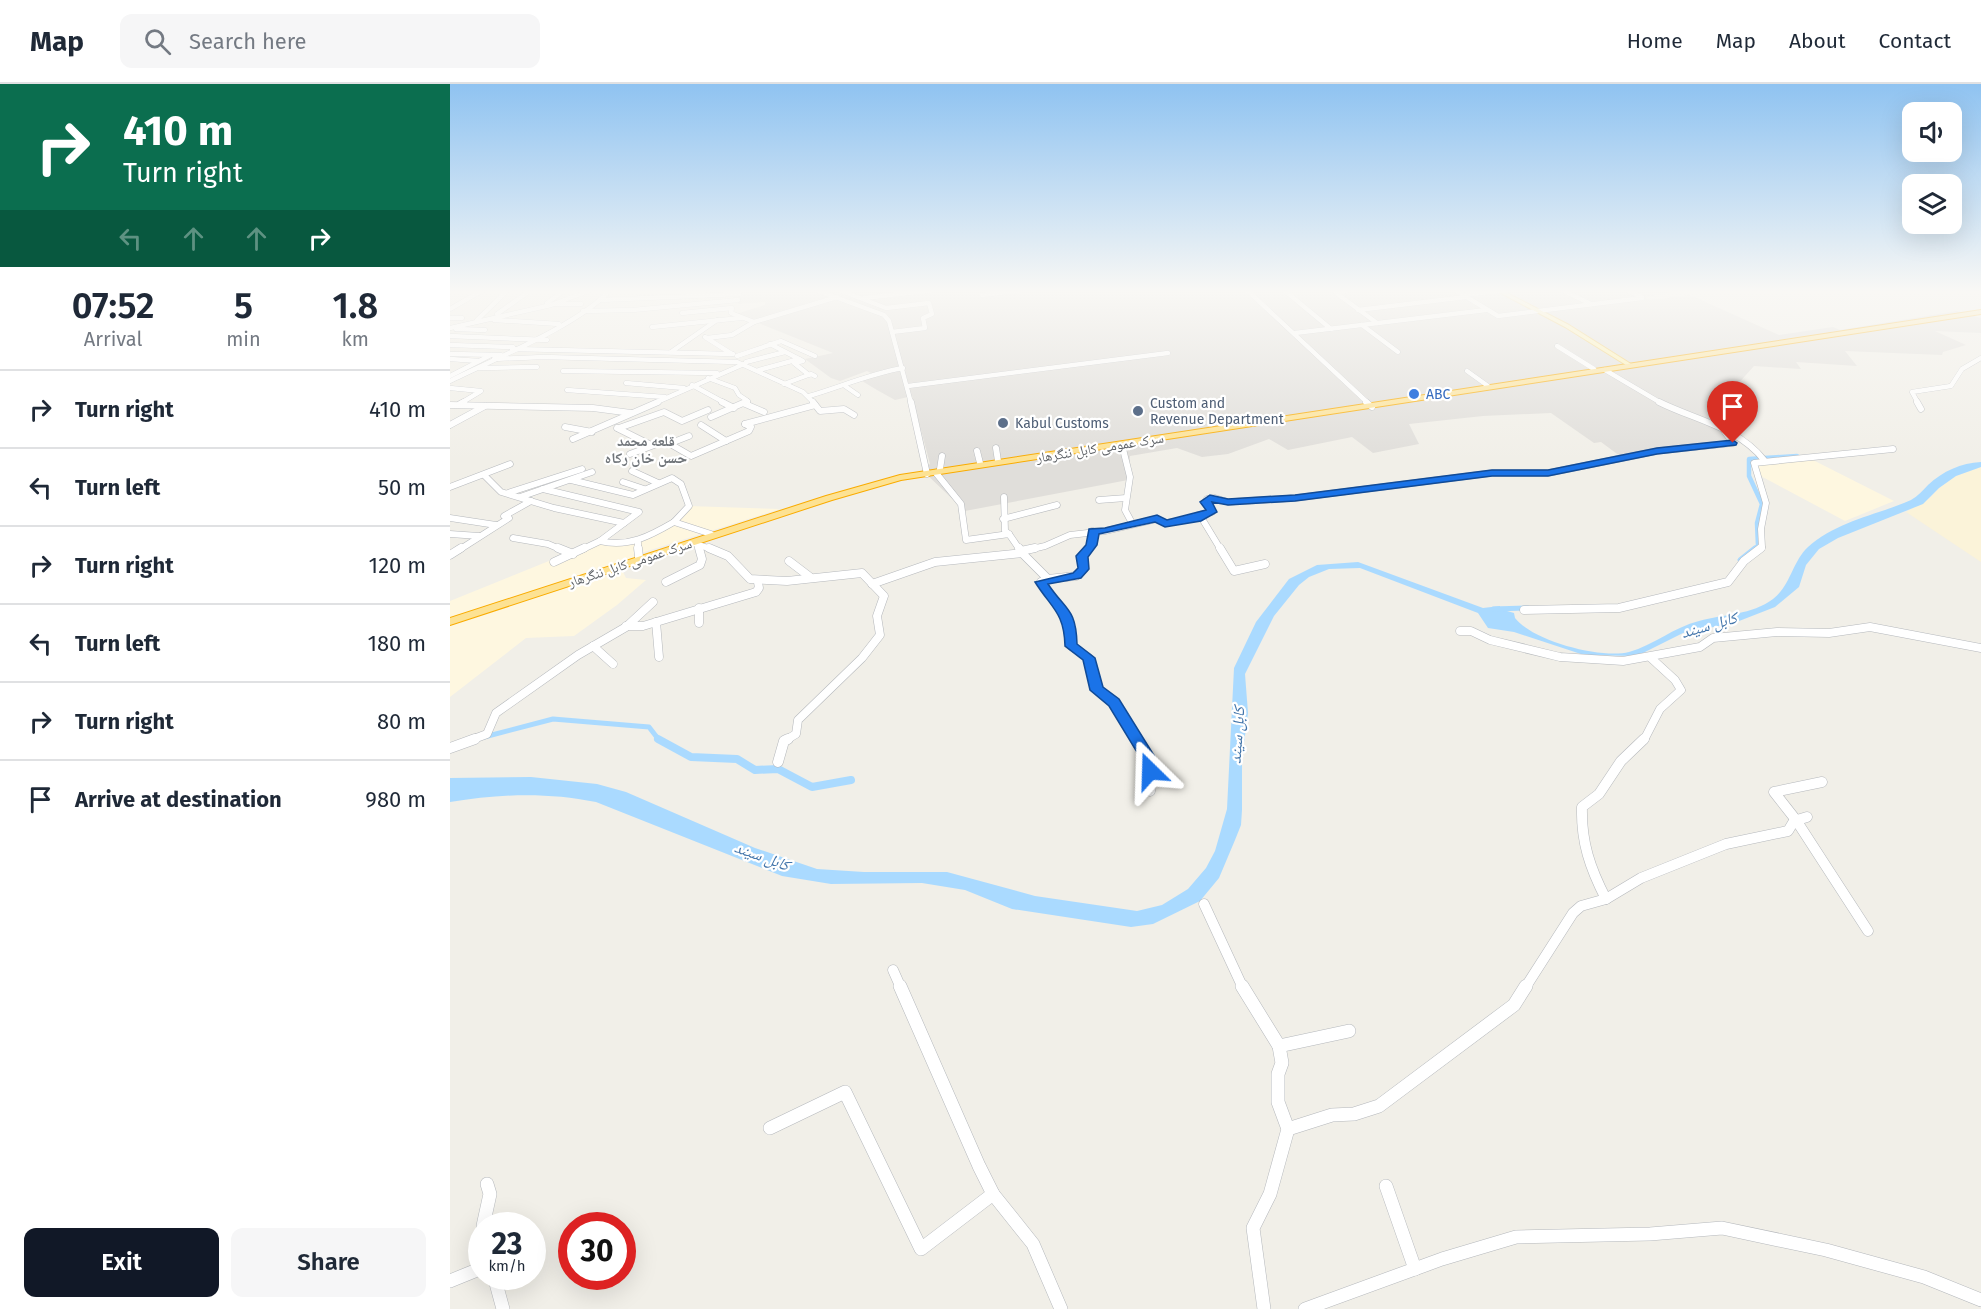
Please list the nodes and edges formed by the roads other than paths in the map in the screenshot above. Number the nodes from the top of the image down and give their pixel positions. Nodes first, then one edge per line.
1 (478, 347) edge
2 (492, 347) edge
3 (516, 347) edge
4 (678, 347) edge
5 (722, 347) edge
6 (760, 347) edge
7 (776, 347) edge
8 (795, 347) edge
9 (897, 347) edge
10 (1310, 347) edge
11 (1392, 347) edge
12 (1559, 347) edge
13 (1601, 347) edge
14 (1743, 347) edge
15 (1748, 347) edge
16 (512, 349) junction
17 (472, 350) junction
18 (450, 352) edge
19 (670, 352) junction
20 (785, 352) junction
21 (1168, 352) dead end
22 (1398, 352) dead end
23 (735, 355) junction
24 (815, 356) dead end
25 (492, 358) junction
26 (1981, 358) edge
27 (450, 359) edge
28 (799, 359) junction
29 (769, 360) dead end
30 (480, 361) junction
31 (746, 364) junction
32 (1628, 364) junction
33 (537, 367) dead end
34 (480, 368) junction
35 (903, 368) junction
36 (1594, 369) junction
37 (759, 370) junction
38 (1605, 370) junction
39 (563, 371) dead end
40 (1467, 371) dead end
41 (717, 373) junction
42 (450, 376) edge
43 (708, 378) junction
44 (1533, 380) junction
45 (450, 381) edge
46 (626, 383) dead end
47 (784, 384) junction
48 (692, 385) junction
49 (845, 386) junction
50 (908, 386) junction
51 (1488, 386) junction
52 (450, 388) edge
53 (684, 388) junction
54 (567, 390) dead end
55 (802, 392) junction
56 (858, 395) dead end
57 (791, 396) dead end
58 (809, 396) junction
59 (665, 397) junction
60 (745, 403) junction
61 (849, 404) dead end
62 (450, 405) edge
63 (459, 405) junction
64 (814, 405) junction
65 (1370, 405) junction
66 (485, 406) junction
67 (734, 408) junction
68 (838, 409) junction
69 (1921, 409) dead end
70 (708, 410) dead end
71 (764, 412) dead end
72 (632, 413) junction
73 (854, 415) dead end
74 (711, 417) dead end
75 (609, 424) junction
76 (450, 425) edge
77 (701, 425) dead end
78 (565, 428) dead end
79 (619, 428) junction
80 (592, 432) junction
81 (1728, 432) junction
82 (689, 436) dead end
83 (573, 439) dead end
84 (726, 441) junction
85 (671, 443) junction
86 (651, 445) junction
87 (1122, 445) junction
88 (996, 448) dead end
89 (1893, 449) dead end
90 (977, 451) dead end
91 (630, 454) dead end
92 (942, 456) dead end
93 (1763, 458) junction
94 (998, 461) junction
95 (510, 464) dead end
96 (980, 464) junction
97 (582, 469) dead end
98 (632, 471) dead end
99 (592, 472) dead end
100 (933, 472) junction
101 (484, 475) junction
102 (571, 480) junction
103 (623, 482) dead end
104 (658, 483) junction
105 (450, 487) edge
106 (543, 489) junction
107 (644, 489) junction
108 (508, 493) junction
109 (520, 497) junction
110 (1004, 497) dead end
111 (1126, 498) junction
112 (1099, 500) dead end
113 (531, 501) junction
114 (1057, 505) dead end
115 (1201, 517) junction
116 (450, 518) edge
117 (1003, 519) junction
118 (674, 522) junction
119 (624, 523) junction
120 (1132, 523) junction
121 (496, 525) junction
122 (1092, 531) junction
123 (711, 534) junction
124 (1009, 534) junction
125 (452, 535) edge
126 (479, 536) junction
127 (513, 538) dead end
128 (600, 541) junction
129 (638, 543) junction
130 (696, 544) junction
131 (1021, 552) junction
132 (573, 554) junction
133 (450, 555) edge
134 (639, 557) junction
135 (789, 561) dead end
136 (554, 562) dead end
137 (1265, 564) dead end
138 (810, 577) junction
139 (1048, 579) junction
140 (666, 582) dead end
141 (758, 582) junction
142 (872, 584) junction
143 (653, 602) dead end
144 (699, 609) junction
145 (1524, 610) dead end
146 (450, 620) edge
147 (656, 622) junction
148 (699, 623) dead end
149 (626, 627) junction
150 (1460, 631) dead end
151 (593, 646) junction
152 (1981, 648) edge
153 (659, 657) dead end
154 (1650, 658) junction
155 (613, 664) dead end
156 (450, 748) edge
157 (778, 762) dead end
158 (1822, 782) dead end
159 (1150, 791) dead end
160 (1807, 817) dead end
161 (1796, 820) junction
162 (1606, 899) junction
163 (1204, 904) dead end
164 (1868, 931) dead end
165 (893, 970) dead end
166 (1349, 1031) dead end
167 (1279, 1046) junction
168 (770, 1128) dead end
169 (1288, 1129) junction
170 (487, 1184) dead end
171 (1386, 1186) dead end
172 (993, 1194) junction
173 (486, 1212) edge
174 (1416, 1269) junction
175 (468, 1274) edge
176 (450, 1281) edge
177 (498, 1290) edge
178 (1981, 1300) edge
179 (503, 1309) edge
180 (1061, 1309) edge
181 (1264, 1309) edge
182 (1305, 1309) edge

1 - 17 street
2 - 16 street
3 - 16 street
4 - 19 street
5 - 23 street
6 - 23 street
7 - 20 street
8 - 24 street
9 - 35 street
10 - 65 street
11 - 22 street
12 - 36 street
13 - 32 main road
14 - 32 highway, سرک عمومی کابل ننگرهار
15 - 38 highway, سرک عمومی کابل ننگرهار
16 - 17 street
16 - 19 street
16 - 25 street
17 - 18 street
18 - 25 street
19 - 23 street
20 - 28 street
20 - 31 street
21 - 50 street
23 - 31 street
25 - 30 street
25 - 31 street
25 - 34 street
26 - 69 street
27 - 30 street
28 - 37 street
28 - 47 street
29 - 31 street
30 - 42 street
31 - 37 street
31 - 41 street
32 - 36 highway, سرک عمومی کابل ننگرهار
33 - 34 street
34 - 45 street
35 - 49 street
35 - 50 street
36 - 44 highway, سرک عمومی کابل ننگرهار
37 - 47 street
38 - 44 highway, سرک عمومی کابل ننگرهار
38 - 81 street
39 - 41 street
40 - 51 street
41 - 43 street
43 - 48 street
43 - 60 street
44 - 51 highway, سرک عمومی کابل ننگرهار
44 - 65 highway, سرک عمومی کابل ننگرهار
46 - 53 street
47 - 55 street
48 - 53 street
48 - 67 street
49 - 56 street
49 - 58 street
50 - 100 street
51 - 65 highway, سرک عمومی کابل ننگرهار
52 - 63 street
53 - 59 street
54 - 59 street
55 - 57 street
55 - 58 street
58 - 64 street
59 - 72 street
60 - 67 street
60 - 71 street
61 - 68 street
62 - 63 street
63 - 66 street
64 - 68 street
64 - 84 street
65 - 87 highway, سرک عمومی کابل ننگرهار
65 - 94 highway, سرک عمومی کابل ننگرهار
66 - 72 street
66 - 76 street
67 - 74 street
68 - 73 street
70 - 79 street
72 - 75 street
75 - 79 street
75 - 80 street
77 - 84 street
78 - 80 street
79 - 86 street
80 - 83 street
81 - 93 street
81 - 115 street
82 - 85 street
84 - 85 street
85 - 86 street
86 - 91 street
87 - 100 highway, سرک عمومی کابل ننگرهار
87 - 111 street
88 - 94 street
89 - 93 street
90 - 96 street
92 - 100 street
93 - 145 street
94 - 96 highway, سرک عمومی کابل ننگرهار
95 - 101 street
96 - 100 highway, سرک عمومی کابل ننگرهار
97 - 108 street
98 - 104 street
99 - 102 street
100 - 123 highway, سرک عمومی کابل ننگرهار
100 - 124 street
100 - 130 highway, سرک عمومی کابل ننگرهار
101 - 105 street
101 - 108 street
102 - 106 street
102 - 107 street
103 - 107 street
104 - 107 street
104 - 118 street
106 - 109 street
106 - 119 street
108 - 109 street
109 - 113 street
110 - 117 street
111 - 112 street
111 - 120 street
113 - 119 street
113 - 121 street
114 - 117 street
115 - 120 street
115 - 137 street
116 - 121 street
117 - 124 street
118 - 123 street
118 - 129 street
119 - 128 street
120 - 122 street
121 - 126 street
122 - 131 street
122 - 139 street
123 - 134 highway, سرک عمومی کابل ننگرهار
124 - 131 street
125 - 126 street
126 - 133 street
127 - 132 street
128 - 129 street
128 - 132 street
129 - 134 street
130 - 140 street
130 - 141 street
130 - 146 highway, سرک عمومی کابل ننگرهار
131 - 139 street
131 - 142 street
132 - 136 street
134 - 146 highway, سرک عمومی کابل ننگرهار
135 - 138 street
138 - 141 street
138 - 142 street
139 - 159 street
141 - 144 street
142 - 157 street
143 - 149 street
144 - 147 street
144 - 148 street
147 - 149 street
147 - 153 street
149 - 151 street
150 - 154 street
151 - 155 street
151 - 156 street
152 - 154 street
154 - 162 street
158 - 161 street
160 - 161 street
161 - 162 street
161 - 164 street
162 - 169 street
163 - 167 street
165 - 172 street
166 - 167 street
167 - 169 street
168 - 172 street
169 - 181 street
170 - 173 street
171 - 174 street
172 - 180 street
174 - 178 street
174 - 182 street
175 - 176 street
177 - 179 street

